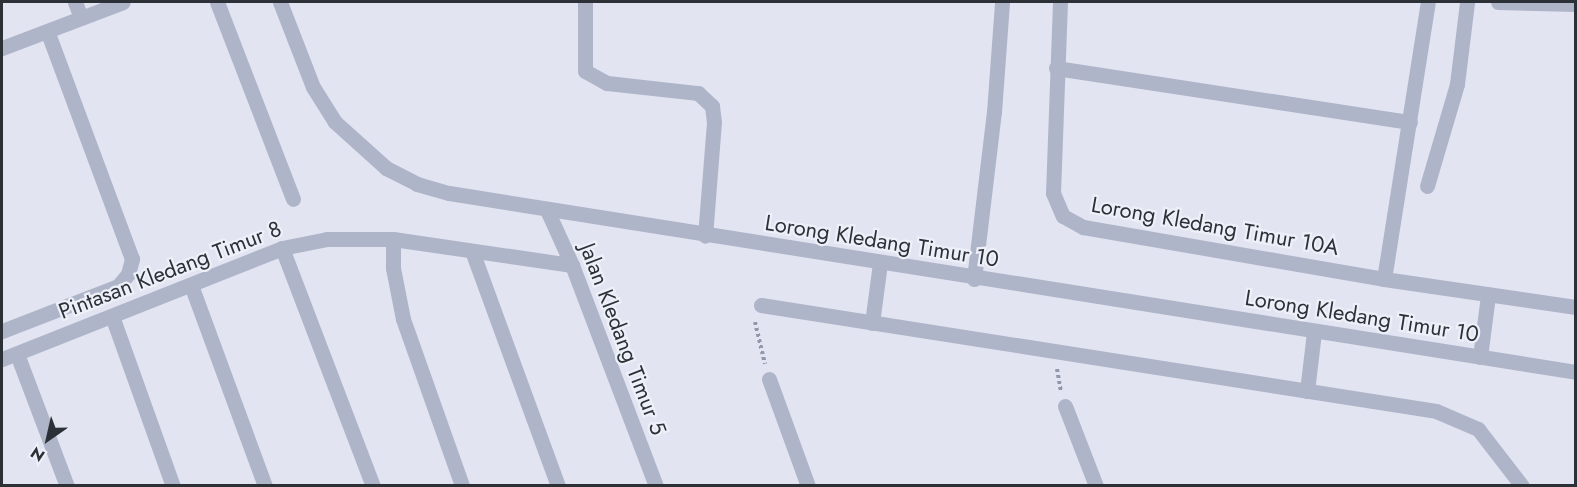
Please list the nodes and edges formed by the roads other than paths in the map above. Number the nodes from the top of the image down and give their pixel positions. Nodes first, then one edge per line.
1 (75, 2) edge
2 (123, 2) edge
3 (217, 2) edge
4 (280, 2) edge
5 (585, 2) edge
6 (1002, 2) edge
7 (1060, 2) edge
8 (1428, 2) edge
9 (1467, 2) edge
10 (1498, 2) edge
11 (1575, 4) edge
12 (81, 18) junction
13 (47, 31) junction
14 (2, 48) edge
15 (1056, 68) junction
16 (1410, 122) junction
17 (1427, 186) dead end
18 (293, 199) dead end
19 (547, 210) junction
20 (705, 236) junction
21 (393, 239) junction
22 (282, 248) junction
23 (472, 251) junction
24 (880, 263) junction
25 (572, 266) junction
26 (974, 279) junction
27 (1384, 279) junction
28 (191, 285) junction
29 (1488, 295) junction
30 (761, 305) road end
31 (1575, 307) edge
32 (112, 315) junction
33 (872, 322) junction
34 (2, 331) edge
35 (1314, 332) junction
36 (17, 354) junction
37 (1480, 357) junction
38 (2, 359) edge
39 (1575, 372) edge
40 (769, 379) road end
41 (1307, 391) junction
42 (1065, 406) road end
43 (67, 486) edge
44 (173, 486) edge
45 (265, 486) edge
46 (373, 486) edge
47 (462, 486) edge
48 (558, 486) edge
49 (656, 486) edge
50 (808, 486) edge
51 (1095, 486) edge
52 (1522, 486) edge

1 - 12 street
2 - 12 street
3 - 18 street
4 - 19 street, Lorong Kledang Timur 10
5 - 20 street
6 - 26 street
7 - 15 street, Lorong Kledang Timur 10A
8 - 16 street
9 - 17 street
10 - 11 street
12 - 13 street
13 - 14 street
13 - 34 street
15 - 16 street
15 - 27 street, Lorong Kledang Timur 10A
16 - 27 street
19 - 20 street, Lorong Kledang Timur 10
19 - 25 street, Jalan Kledang Timur 5
20 - 24 street, Lorong Kledang Timur 10
21 - 22 street, Pintasan Kledang Timur 8
21 - 23 street, Pintasan Kledang Timur 8
21 - 47 street
22 - 28 street, Pintasan Kledang Timur 8
22 - 46 street
23 - 25 street, Pintasan Kledang Timur 8
23 - 48 street
24 - 26 street, Lorong Kledang Timur 10
24 - 33 street
25 - 49 street, Jalan Kledang Timur 5
26 - 35 street, Lorong Kledang Timur 10
27 - 29 street, Lorong Kledang Timur 10A
28 - 32 street, Pintasan Kledang Timur 8
28 - 45 street
29 - 31 street, Lorong Kledang Timur 10A
29 - 37 street
30 - 33 street
32 - 36 street, Pintasan Kledang Timur 8
32 - 44 street
33 - 41 street
35 - 37 street, Lorong Kledang Timur 10
35 - 41 street
36 - 38 street, Pintasan Kledang Timur 8
36 - 43 street
37 - 39 street, Lorong Kledang Timur 10
40 - 50 street
41 - 52 street
42 - 51 street

